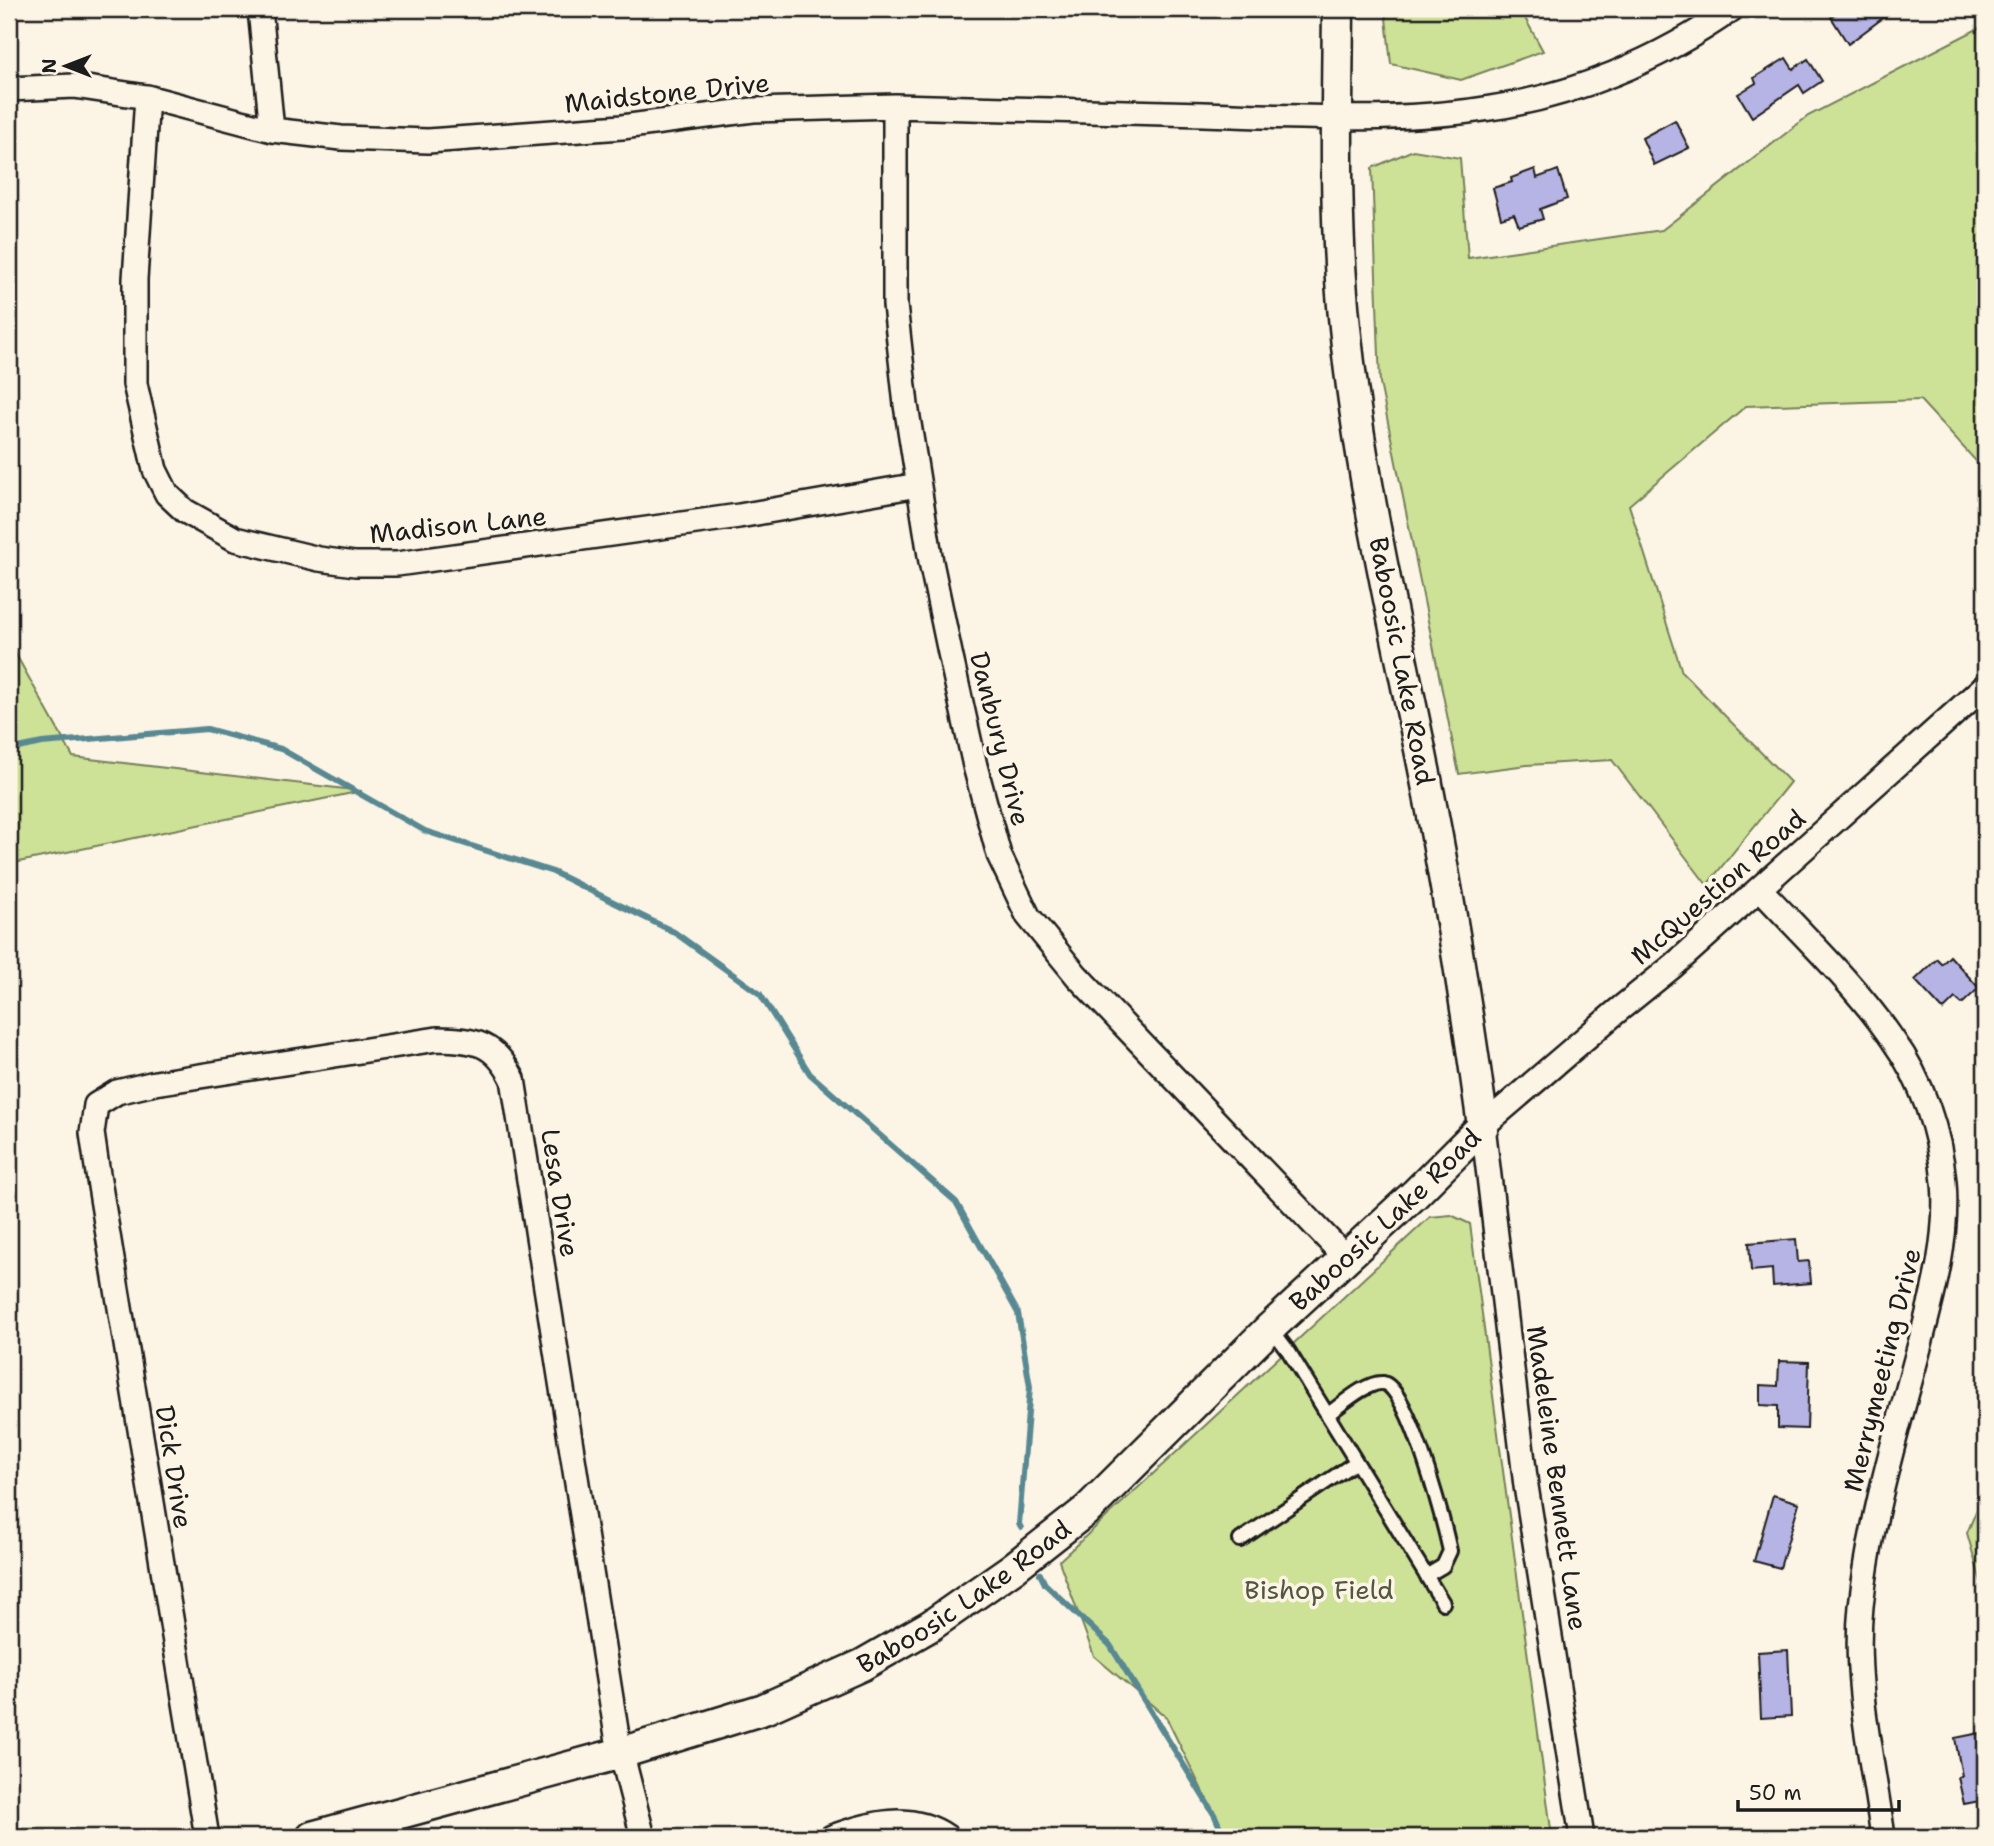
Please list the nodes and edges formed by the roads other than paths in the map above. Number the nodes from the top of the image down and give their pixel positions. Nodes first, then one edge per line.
1 (260, 9) edge
2 (1338, 9) edge
3 (1732, 9) edge
4 (9, 89) edge
5 (147, 97) junction
6 (895, 106) junction
7 (1337, 118) junction
8 (272, 130) junction
9 (918, 485) junction
10 (1985, 686) edge
11 (1760, 889) junction
12 (96, 1105) joint
13 (1483, 1126) junction
14 (1345, 1257) junction
15 (1271, 1327) junction
16 (1327, 1415) junction
17 (1356, 1462) junction
18 (1240, 1540) dead end
19 (1426, 1576) junction
20 (1443, 1604) dead end
21 (621, 1754) junction
22 (207, 1837) edge
23 (312, 1837) edge
24 (643, 1837) edge
25 (832, 1837) edge
26 (947, 1837) edge
27 (1582, 1837) edge
28 (1883, 1837) edge

1 - 8 street
2 - 7 street, Baboosic Lake Road
3 - 7 street, Maidstone Drive
4 - 5 street, Maidstone Drive
5 - 8 street, Maidstone Drive
5 - 9 street, Madison Lane
6 - 7 street, Maidstone Drive
6 - 8 street, Maidstone Drive
6 - 9 street, Danbury Drive
7 - 13 street, Baboosic Lake Road
9 - 14 street, Danbury Drive
10 - 11 street, McQuestion Road
11 - 13 street, McQuestion Road
11 - 28 street, Merrymeeting Drive
12 - 21 street, Lesa Drive
12 - 22 street, Dick Drive
13 - 14 street, Baboosic Lake Road
13 - 27 street, Madeleine Bennett Lane
14 - 15 street, Baboosic Lake Road
15 - 16 lane
15 - 21 street, Baboosic Lake Road
16 - 17 lane
16 - 19 lane
17 - 18 lane
17 - 19 lane
19 - 20 lane
21 - 23 street, Baboosic Lake Road
21 - 24 street, Lesa Drive
25 - 26 street

